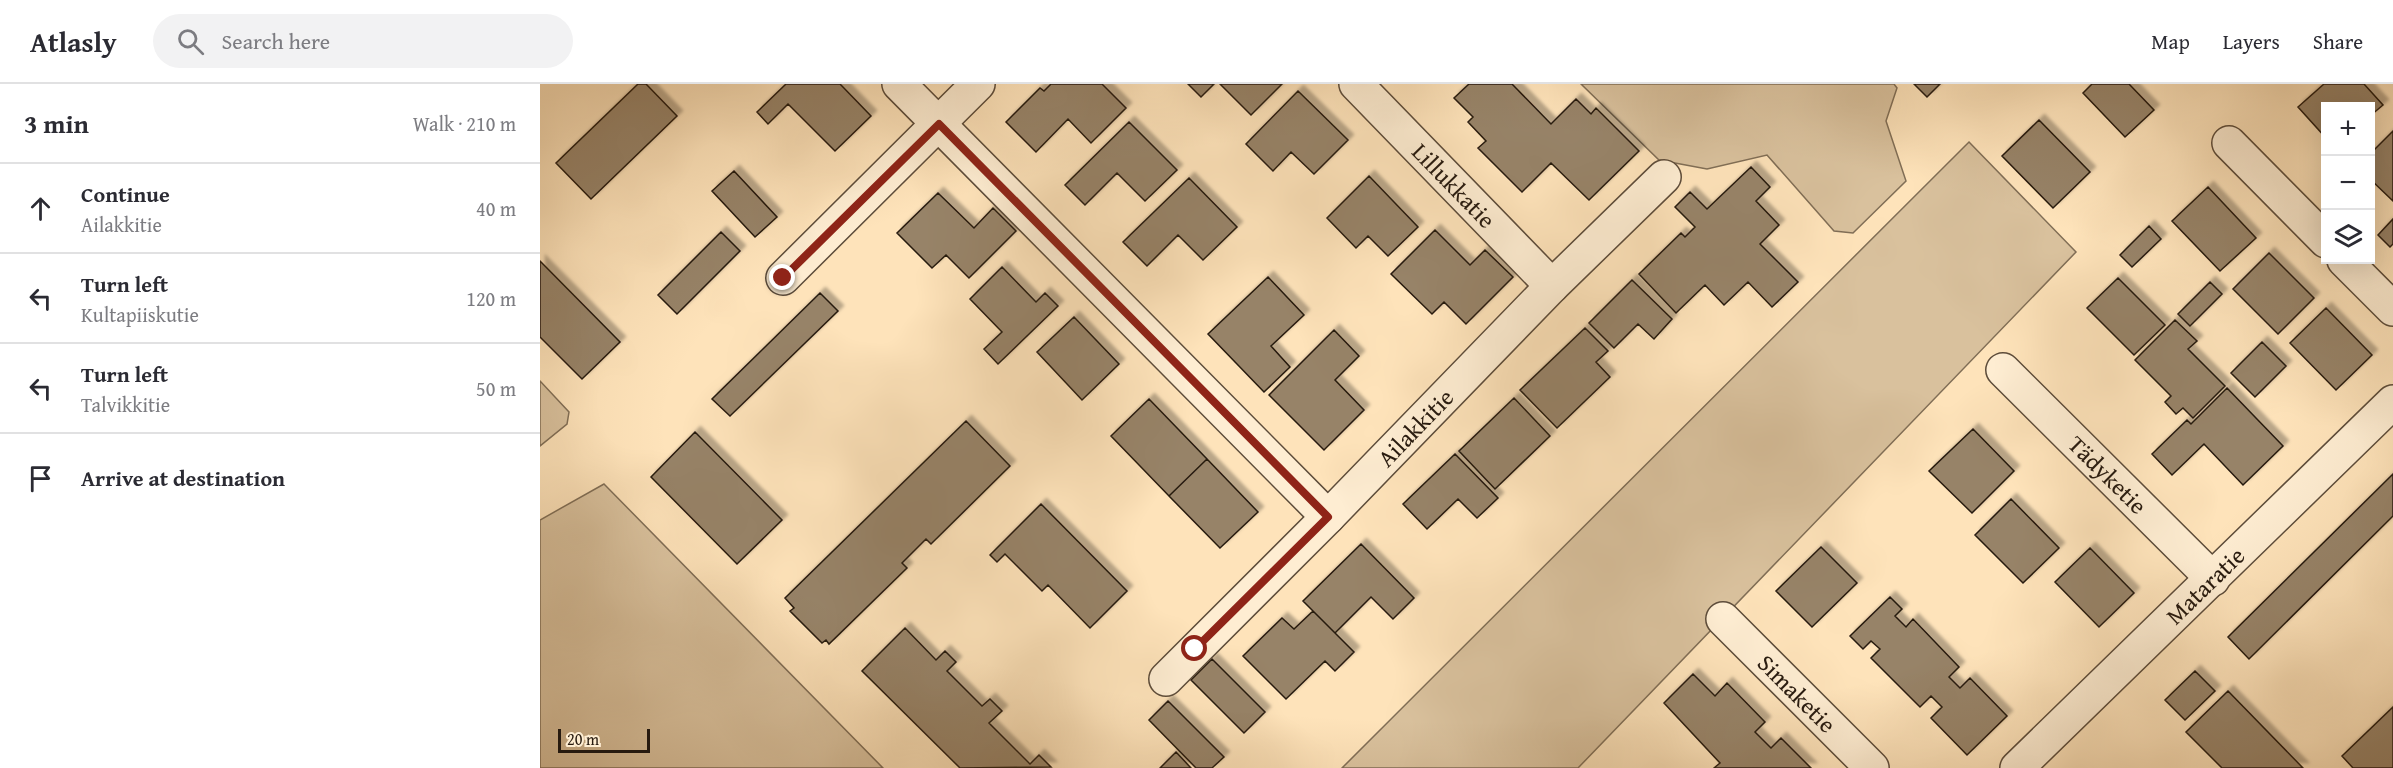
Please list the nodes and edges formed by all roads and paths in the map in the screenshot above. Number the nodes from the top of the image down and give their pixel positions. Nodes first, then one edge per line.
1 (899, 84) edge
2 (978, 84) edge
3 (1356, 84) edge
4 (939, 124) junction
5 (2229, 143) dead end
6 (1664, 177) dead end
7 (2321, 237) edge
8 (2348, 264) edge
9 (783, 278) dead end
10 (1552, 286) junction
11 (2393, 309) edge
12 (2004, 370) dead end
13 (2393, 402) edge
14 (1328, 517) junction
15 (2213, 579) junction
16 (1723, 619) dead end
17 (1166, 679) dead end
18 (1872, 768) edge
19 (2017, 768) edge

1 - 4 street
2 - 4 street
3 - 10 street, Lillukkatie
4 - 9 street
4 - 14 street
5 - 7 street
6 - 10 street, Ailakkitie
8 - 11 street
10 - 14 street, Ailakkitie
12 - 15 street, Tädyketie
13 - 15 street, Mataratie
14 - 17 street, Ailakkitie
15 - 19 street, Mataratie
16 - 18 street, Simaketie

